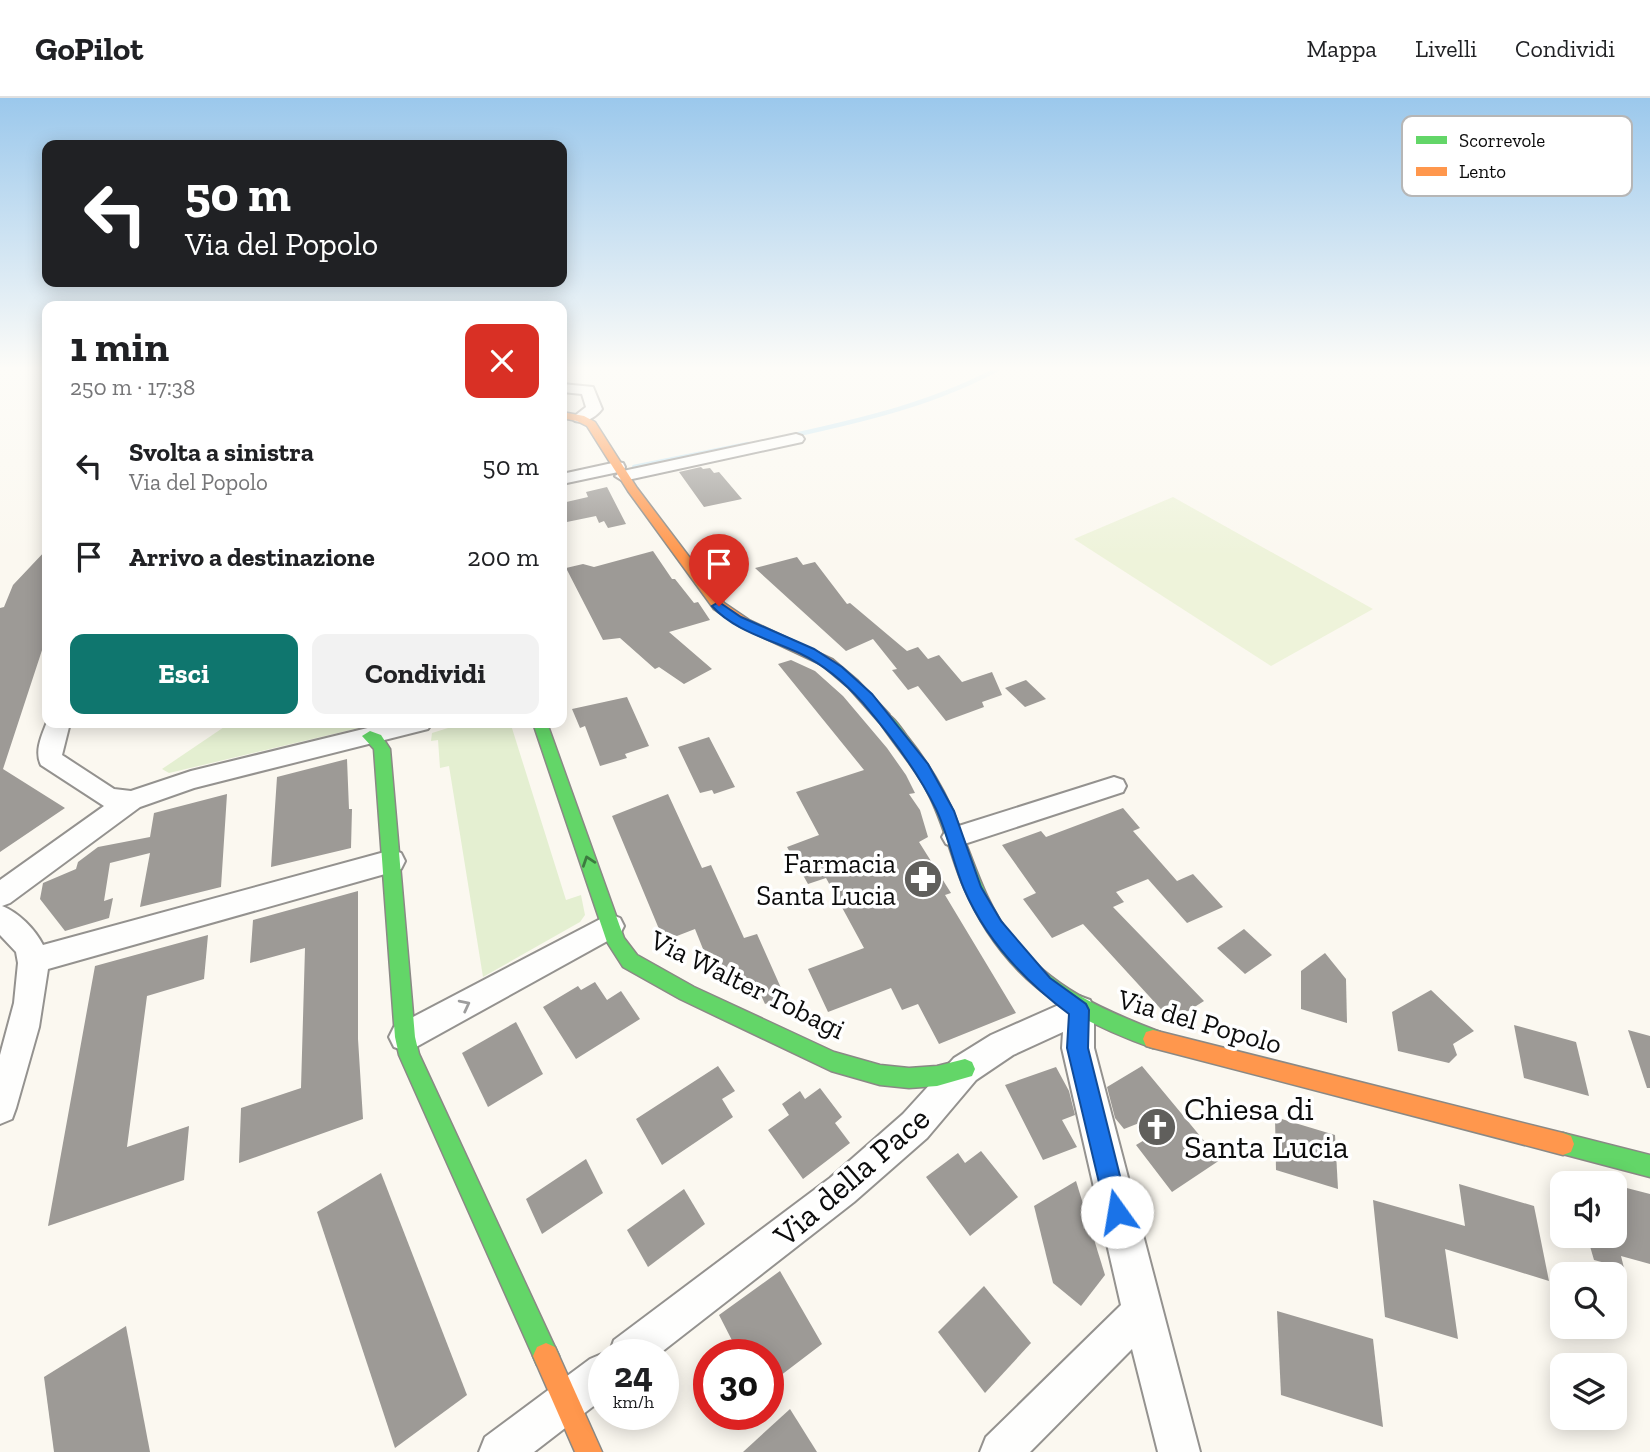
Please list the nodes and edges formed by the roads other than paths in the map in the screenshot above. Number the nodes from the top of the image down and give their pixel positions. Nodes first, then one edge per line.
1 (594, 429) edge
2 (796, 439) dead end
3 (620, 472) junction
4 (567, 478) edge
5 (56, 728) edge
6 (401, 728) edge
7 (542, 728) edge
8 (370, 736) junction
9 (1114, 786) dead end
10 (131, 800) junction
11 (955, 837) junction
12 (392, 861) junction
13 (0, 895) edge
14 (0, 917) edge
15 (610, 926) junction
16 (34, 960) junction
17 (1079, 1010) junction
18 (405, 1037) junction
19 (965, 1069) junction
20 (0, 1108) edge
21 (1650, 1166) edge
22 (1142, 1312) junction
23 (648, 1339) edge
24 (588, 1385) edge
25 (565, 1402) junction
26 (500, 1452) edge
27 (589, 1452) edge
28 (1001, 1452) edge
29 (1179, 1452) edge

1 - 3 street, Via del Popolo
2 - 3 street
3 - 4 street
3 - 11 street, Via del Popolo
5 - 10 street
6 - 8 street
15 -> 7 street, Via Walter Tobagi
8 - 10 street
8 - 12 street
9 - 11 street
10 - 13 street
11 - 17 street, Via del Popolo
12 - 16 street
12 - 18 street
14 - 16 street
18 -> 15 street
15 - 19 street, Via Walter Tobagi
16 - 20 street
17 - 19 street, Via della Pace
17 - 21 street, Via del Popolo
17 - 22 street
18 - 25 street
19 - 23 street, Via della Pace
22 - 28 street
22 - 29 street
24 - 25 street
25 - 26 street
25 - 27 street

